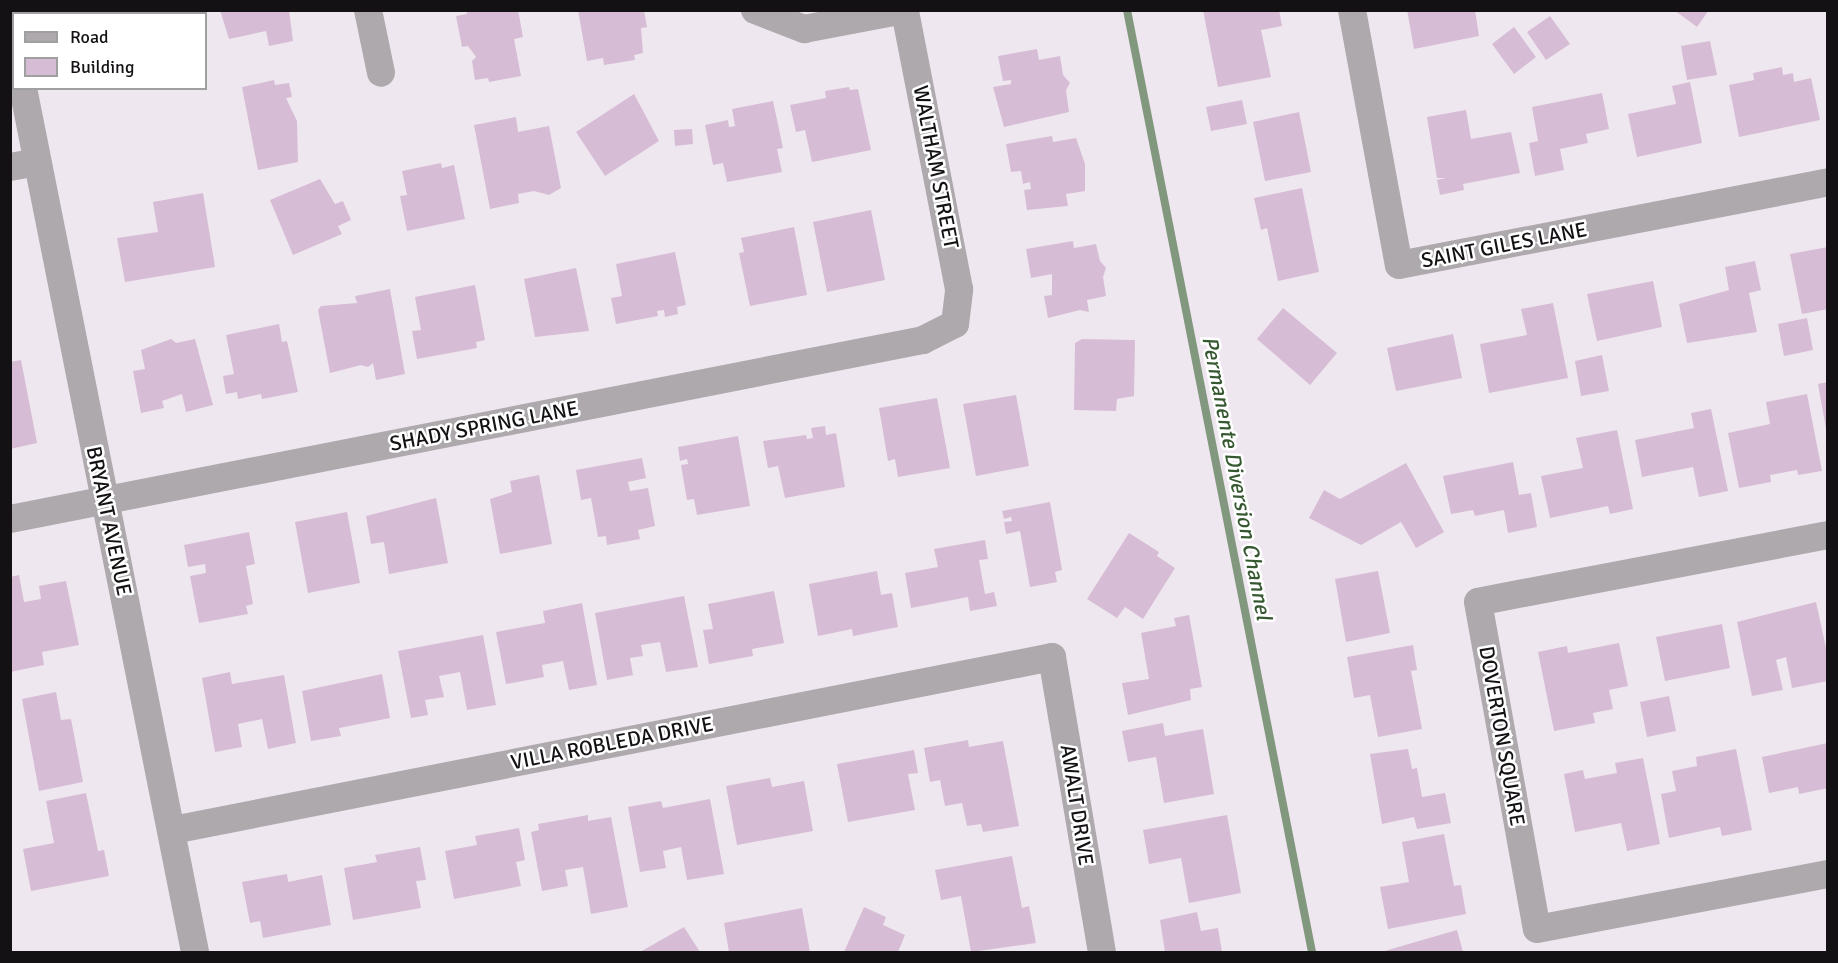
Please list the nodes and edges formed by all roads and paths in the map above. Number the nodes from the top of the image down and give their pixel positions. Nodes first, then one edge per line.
1 (368, 10) edge
2 (755, 10) edge
3 (905, 10) edge
4 (1352, 10) edge
5 (381, 73) dead end
6 (23, 90) edge
7 (24, 164) edge
8 (1827, 182) edge
9 (955, 324) joint
10 (104, 499) junction
11 (10, 519) edge
12 (1827, 535) edge
13 (1052, 657) joint
14 (173, 830) junction
15 (1827, 874) edge
16 (195, 952) edge
17 (1102, 952) edge

1 - 5 street
2 - 3 street
3 - 9 street, WALTHAM STREET
4 - 8 street, SAINT GILES LANE
6 - 7 street, BRYANT AVENUE
7 - 10 street, BRYANT AVENUE
9 - 10 street, SHADY SPRING LANE
10 - 11 street, SHADY SPRING LANE
10 - 14 street, BRYANT AVENUE
12 - 15 street, DOVERTON SQUARE
13 - 14 street, VILLA ROBLEDA DRIVE
13 - 17 street, AWALT DRIVE
14 - 16 street, BRYANT AVENUE

